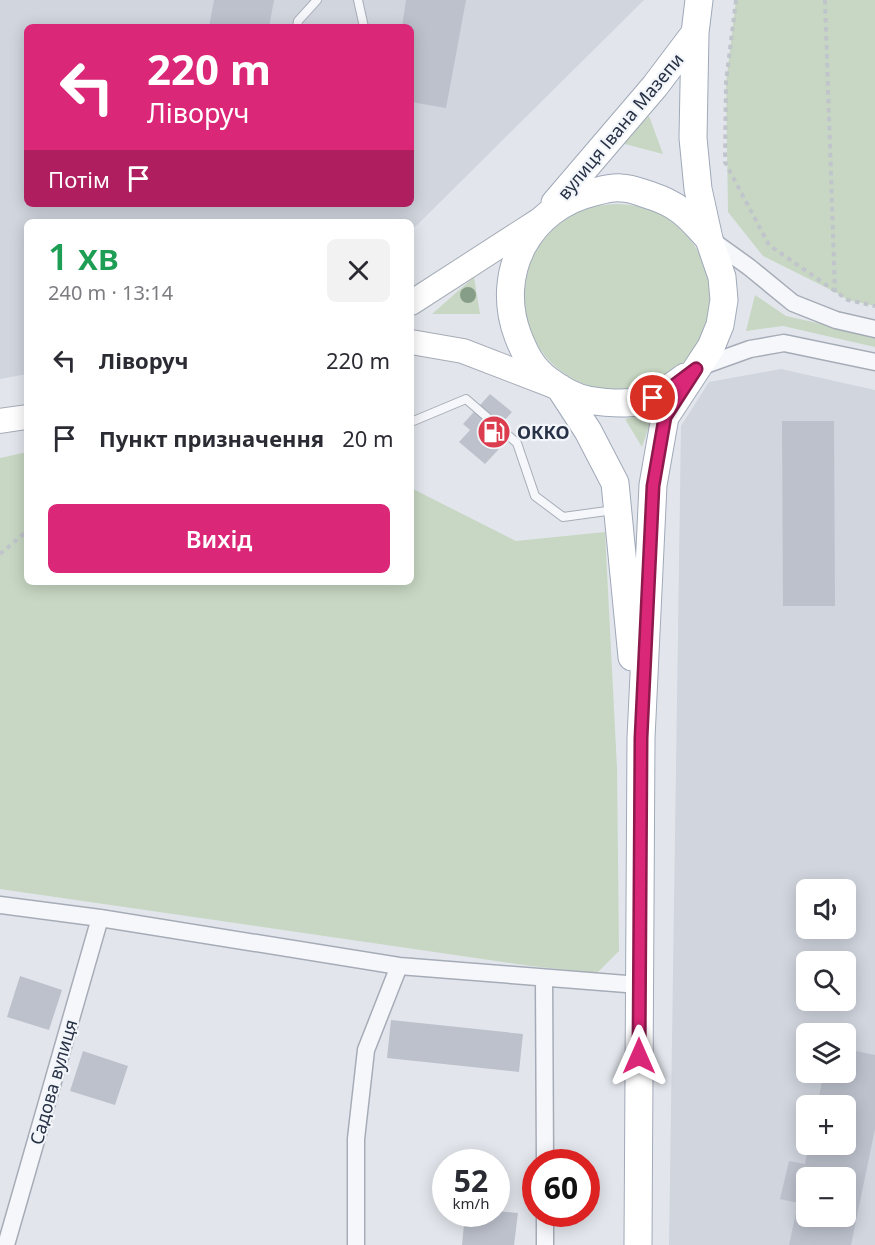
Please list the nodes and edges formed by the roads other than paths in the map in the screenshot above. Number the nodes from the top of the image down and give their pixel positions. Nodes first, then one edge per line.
1 (317, 0) edge
2 (358, 0) edge
3 (699, 0) edge
4 (298, 24) edge
5 (363, 24) edge
6 (695, 33) junction
7 (543, 218) junction
8 (709, 239) junction
9 (414, 301) edge
10 (875, 329) edge
11 (414, 343) edge
12 (875, 362) edge
13 (696, 369) junction
14 (560, 388) junction
15 (24, 417) edge
16 (0, 421) edge
17 (414, 421) edge
18 (617, 510) junction
19 (641, 738) junction
20 (0, 905) edge
21 (100, 918) junction
22 (399, 966) junction
23 (544, 978) junction
24 (639, 985) junction
25 (545, 1149) edge
26 (545, 1227) edge
27 (6, 1245) edge
28 (356, 1245) edge
29 (545, 1245) edge
30 (638, 1245) edge

1 - 4 lane
2 - 5 lane
3 - 6 main road, вулиця Івана Мазепи
6 - 7 main road, вулиця Івана Мазепи
6 - 8 main road, вулиця Івана Мазепи
7 - 8 main road
7 - 9 main road
7 - 14 main road, вулиця Івана Мазепи
8 - 10 street
8 - 13 main road, вулиця Івана Мазепи
11 - 14 main road
12 - 13 street
13 - 14 main road
13 - 19 main road, вулиця Івана Мазепи
14 - 18 main road
15 - 16 main road
17 - 18 lane
18 - 19 main road
19 - 24 main road
20 - 21 street
21 - 22 street
21 - 27 street, Садова вулиця
22 - 23 street
22 - 28 street
23 - 24 street
23 - 25 street
24 - 30 main road
26 - 29 street

